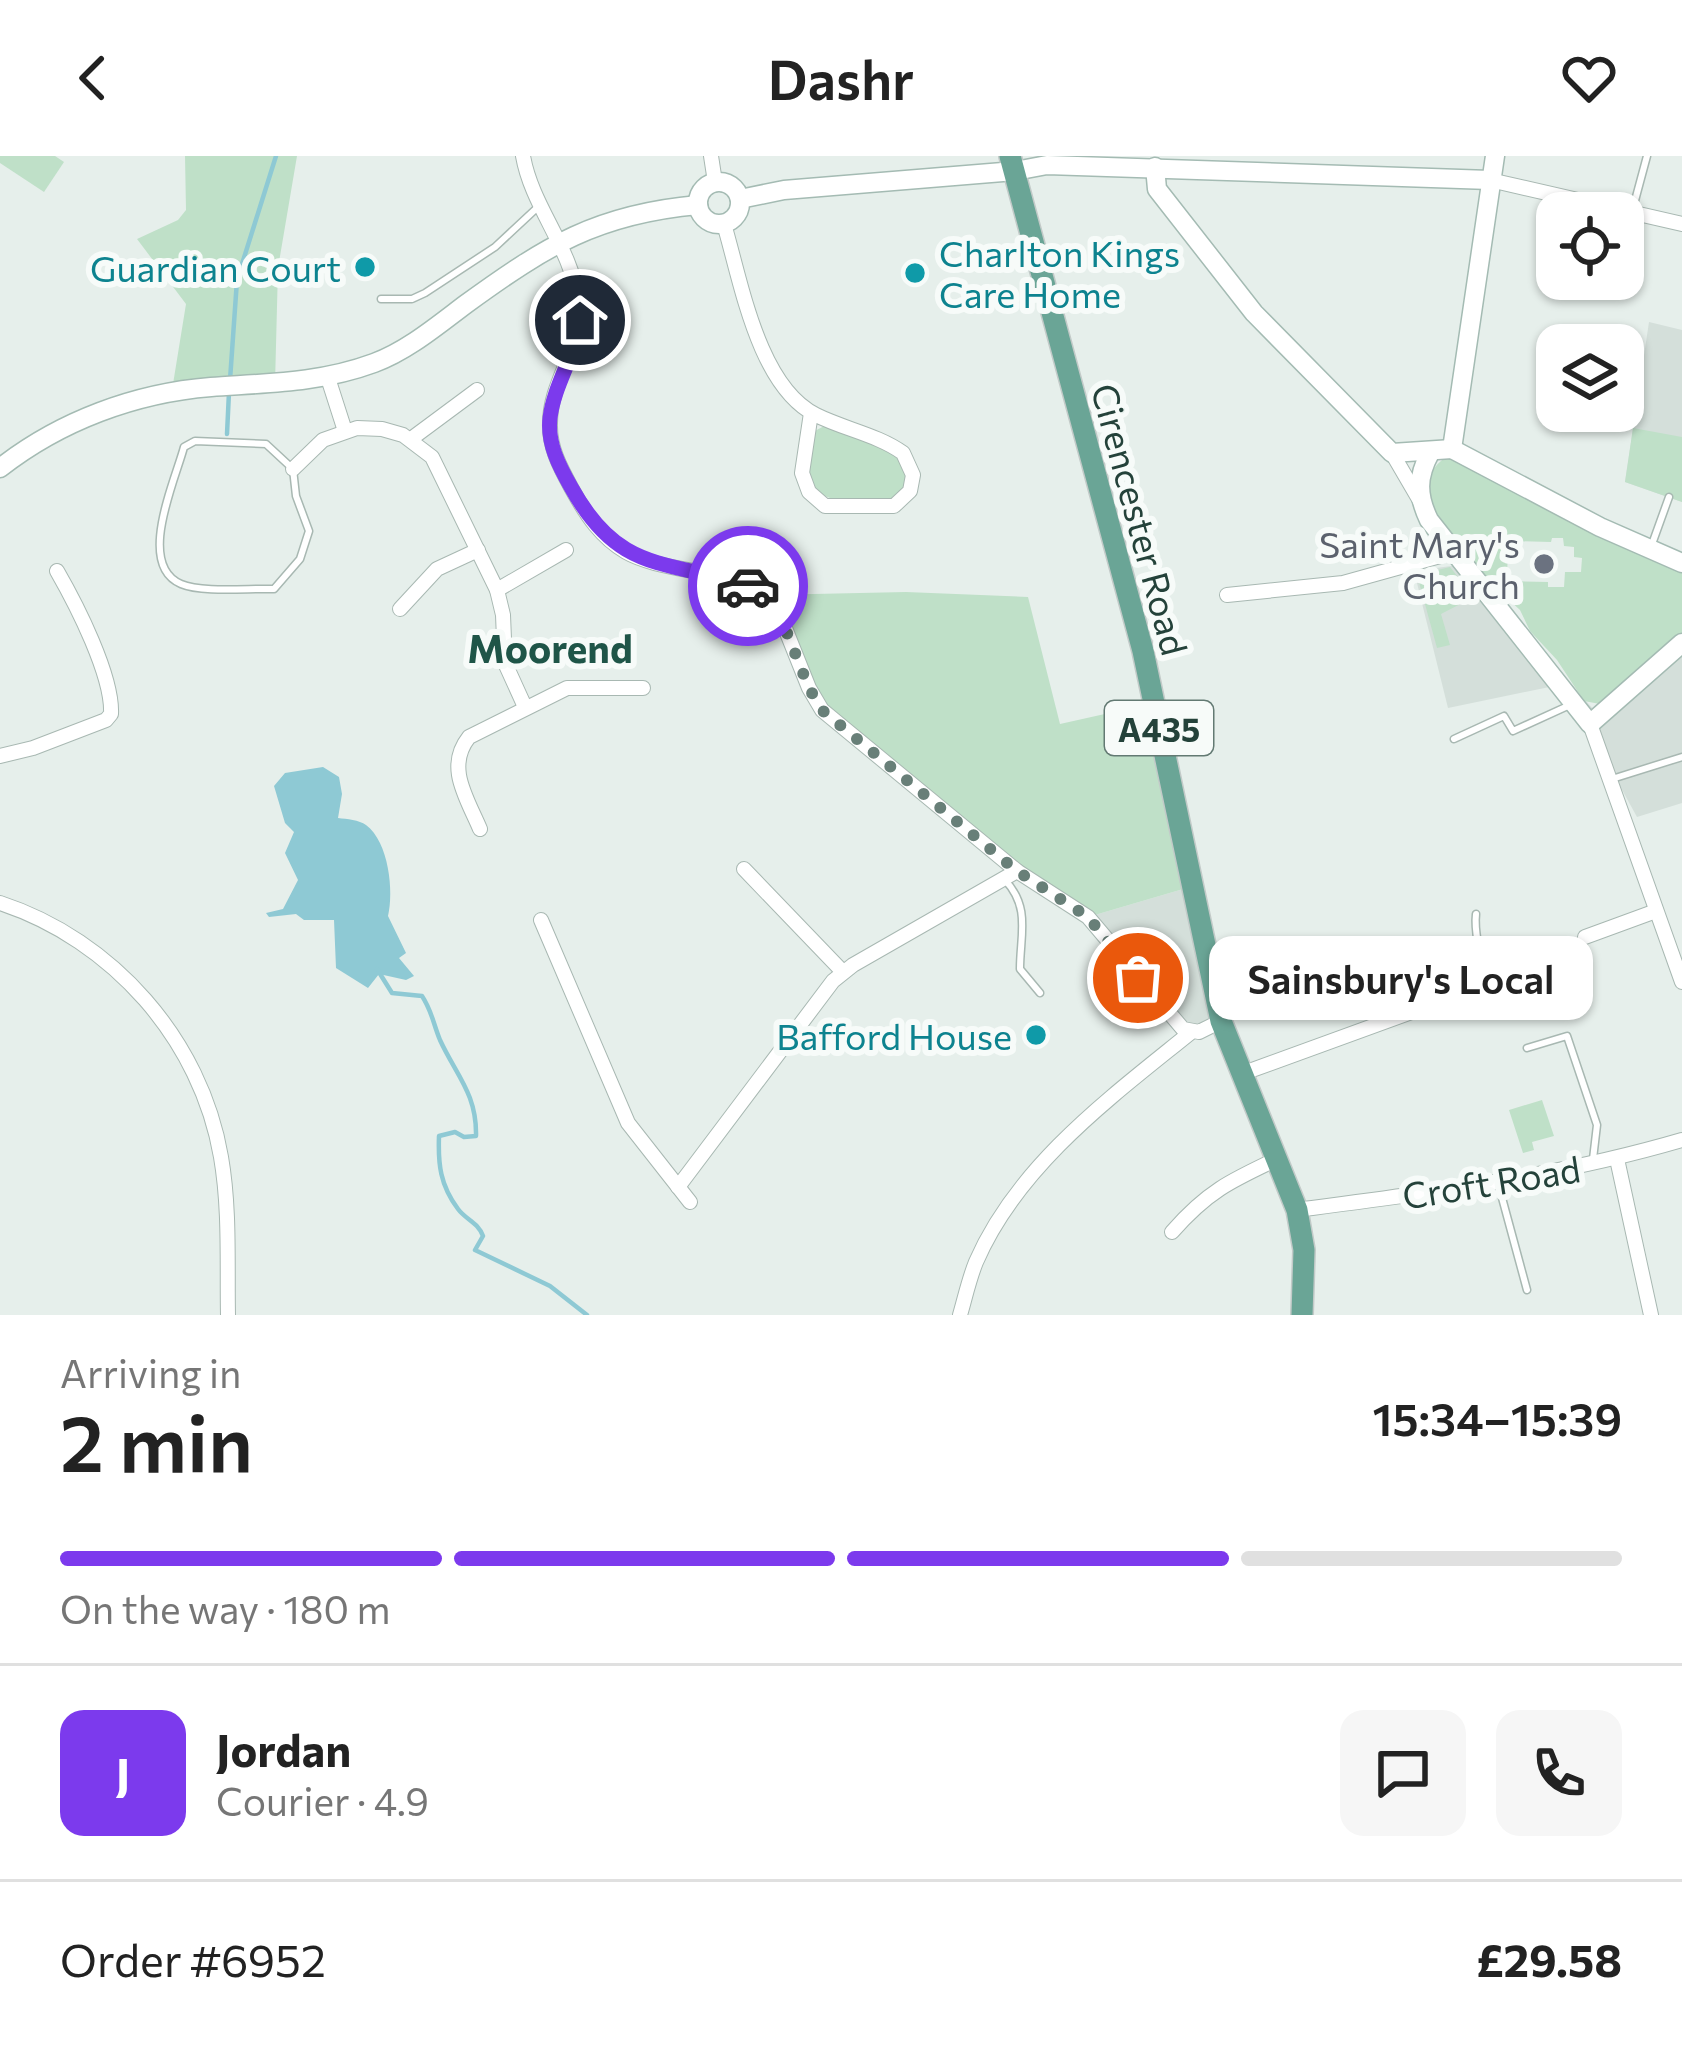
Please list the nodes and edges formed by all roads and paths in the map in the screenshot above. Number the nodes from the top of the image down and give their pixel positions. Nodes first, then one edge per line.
1 (523, 156) edge
2 (711, 156) edge
3 (1495, 156) edge
4 (1647, 156) edge
5 (1155, 162) edge
6 (1012, 164) edge
7 (1490, 180) junction
8 (715, 182) junction
9 (1543, 192) edge
10 (1637, 192) edge
11 (740, 199) junction
12 (541, 203) junction
13 (698, 205) junction
14 (1644, 215) edge
15 (724, 224) junction
16 (1682, 224) edge
17 (559, 241) junction
18 (381, 299) dead end
19 (328, 378) junction
20 (477, 390) dead end
21 (811, 413) junction
22 (345, 431) junction
23 (411, 439) junction
24 (1452, 449) junction
25 (1392, 453) junction
26 (1430, 453) junction
27 (0, 468) edge
28 (293, 469) junction
29 (1669, 497) dead end
30 (1420, 501) junction
31 (478, 550) junction
32 (566, 550) dead end
33 (1650, 550) junction
34 (1451, 553) junction
35 (1682, 563) edge
36 (57, 572) dead end
37 (496, 590) junction
38 (1227, 595) dead end
39 (400, 609) dead end
40 (1682, 643) edge
41 (643, 688) dead end
42 (1574, 703) junction
43 (525, 707) junction
44 (1590, 724) junction
45 (1454, 739) dead end
46 (0, 756) edge
47 (1682, 758) edge
48 (1612, 779) junction
49 (480, 829) dead end
50 (744, 869) dead end
51 (1011, 875) junction
52 (0, 903) edge
53 (1656, 911) junction
54 (1476, 914) dead end
55 (541, 920) dead end
56 (1585, 938) dead end
57 (843, 973) junction
58 (1478, 982) joint
59 (1682, 982) edge
60 (1040, 993) dead end
61 (1221, 1021) junction
62 (1190, 1033) junction
63 (1527, 1048) dead end
64 (1241, 1074) junction
65 (1682, 1140) edge
66 (1277, 1159) junction
67 (1617, 1159) junction
68 (1591, 1164) junction
69 (1498, 1183) junction
70 (678, 1187) junction
71 (690, 1202) dead end
72 (1297, 1210) junction
73 (1172, 1232) dead end
74 (1527, 1290) dead end
75 (228, 1315) edge
76 (959, 1315) edge
77 (1302, 1315) edge
78 (1649, 1315) edge

1 - 12 street
2 - 8 street
3 - 7 street
4 - 10 lane
5 - 6 street
5 - 7 street
5 - 25 street
6 - 11 street
6 - 61 main road, Cirencester Road / A435
7 - 9 street
7 - 24 street
8 - 11 street
8 - 13 street
11 - 15 street
12 - 17 street
12 - 18 lane
13 - 15 street
13 - 17 street
14 - 16 street
15 - 21 street
17 - 19 street
17 - 51 street
19 - 22 street
19 - 27 street
20 - 23 street
21 - 21 street
22 - 23 street
22 - 28 street
23 - 31 street
24 - 26 street
24 - 33 street
25 - 26 street
25 - 30 street
26 - 30 street
28 - 28 lane
29 - 33 lane
30 - 34 street
31 - 37 street
31 - 39 street
32 - 37 street
33 - 35 street
34 - 38 street
34 - 42 street
36 - 46 street
37 - 43 street
40 - 44 street
41 - 43 street
42 - 44 street
42 - 45 lane
43 - 49 street
44 - 48 street
47 - 48 lane
48 - 53 street
50 - 57 street
51 - 57 street
51 - 60 lane
51 - 62 street
52 - 75 street
53 - 56 street
53 - 59 street
54 - 58 lane
55 - 70 street
57 - 70 street
58 - 64 street
61 - 62 street
61 - 64 main road, Cirencester Road / A435
62 - 76 street
63 - 68 lane
64 - 66 main road, Cirencester Road / A435
65 - 67 street, Croft Road
66 - 72 main road, Cirencester Road / A435
66 - 73 street
67 - 68 street, Croft Road
67 - 78 street
68 - 69 street, Croft Road
69 - 72 street, Croft Road
69 - 74 lane
70 - 71 street
72 - 77 main road, Cirencester Road / A435

